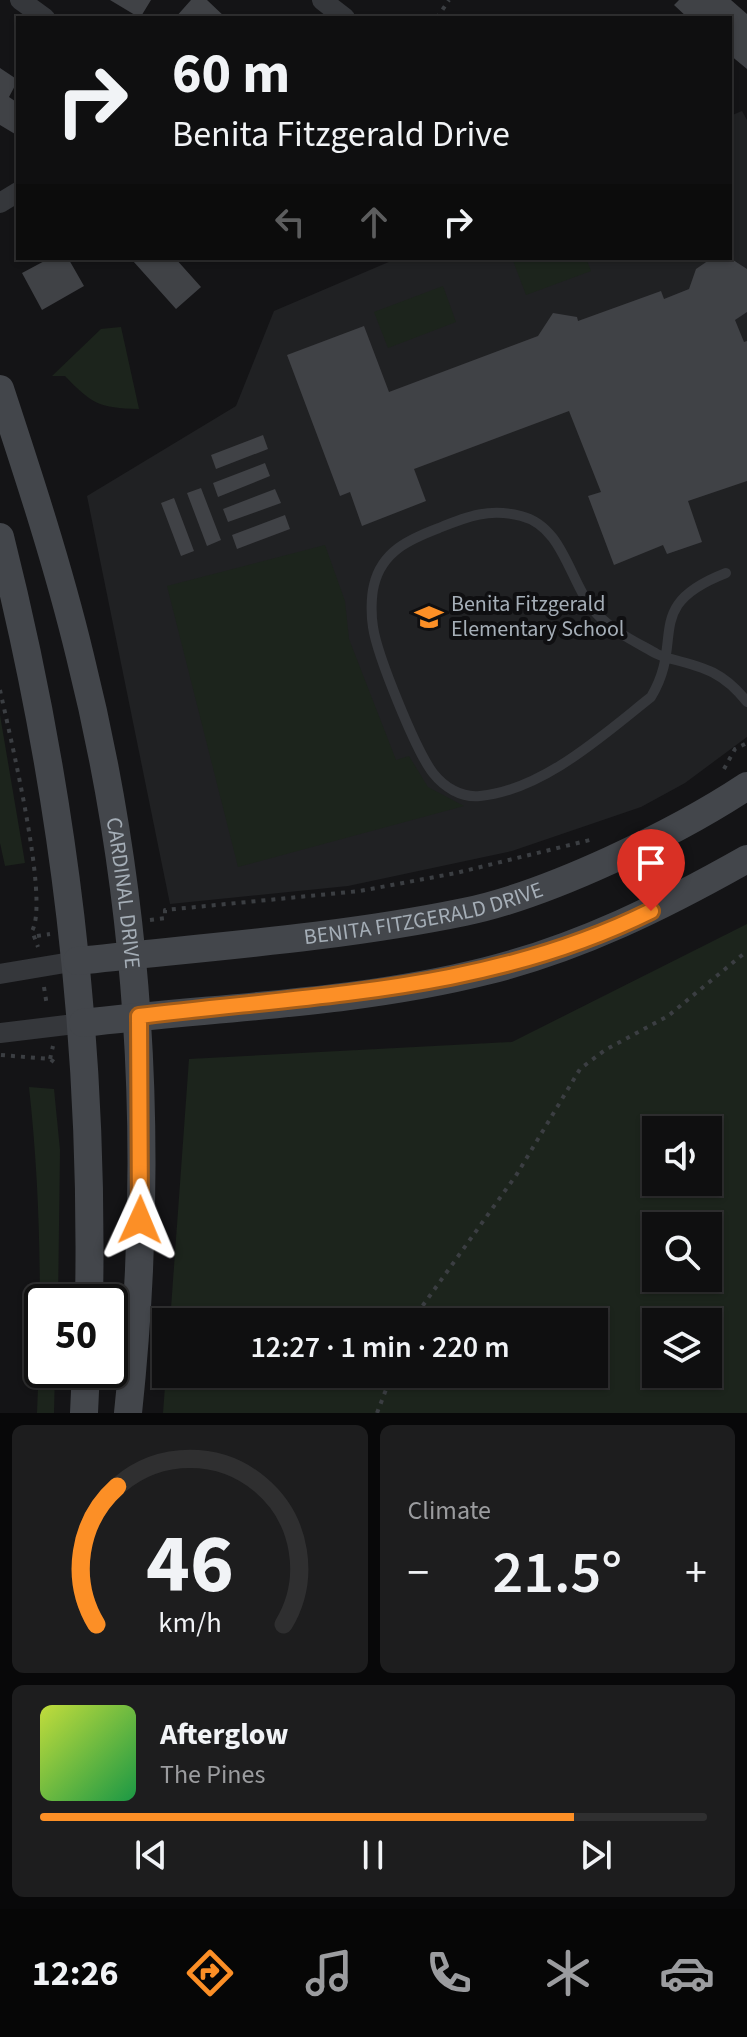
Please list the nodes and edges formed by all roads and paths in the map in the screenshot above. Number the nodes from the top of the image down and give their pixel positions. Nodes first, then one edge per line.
1 (20, 0) edge
2 (322, 0) edge
3 (42, 16) edge
4 (342, 16) edge
5 (0, 389) edge
6 (0, 537) edge
7 (726, 573) dead end
8 (664, 657) junction
9 (0, 690) edge
10 (747, 702) edge
11 (747, 743) edge
12 (716, 776) dead end
13 (747, 786) edge
14 (592, 840) dead end
15 (747, 859) edge
16 (128, 923) junction
17 (74, 931) junction
18 (37, 936) junction
19 (747, 951) edge
20 (133, 955) junction
21 (77, 961) junction
22 (41, 967) junction
23 (0, 974) edge
24 (139, 1016) junction
25 (83, 1023) junction
26 (50, 1027) junction
27 (0, 1033) edge
28 (0, 1055) edge
29 (89, 1284) edge
30 (421, 1308) edge
31 (85, 1388) edge
32 (387, 1388) edge
33 (84, 1413) edge
34 (128, 1413) edge
35 (377, 1413) edge

1 - 3 street
2 - 4 street
5 - 16 main road, CARDINAL DRIVE
6 - 17 main road
7 - 8 lane
8 - 8 lane
8 - 10 lane
9 - 18 path
11 - 12 path
13 - 20 main road, BENITA FITZGERALD DRIVE
14 - 16 path
15 - 24 main road
16 - 20 main road, CARDINAL DRIVE
17 - 18 path
17 - 21 main road
18 - 22 path
19 - 30 path
20 - 21 main road, BENITA FITZGERALD DRIVE
20 - 24 main road, CARDINAL DRIVE
21 - 22 street
21 - 25 main road
22 - 23 street
22 - 26 path
24 - 25 main road
24 - 34 main road, CARDINAL DRIVE
25 - 26 street
25 - 29 main road
26 - 27 street
26 - 28 path
31 - 33 main road
32 - 35 path

